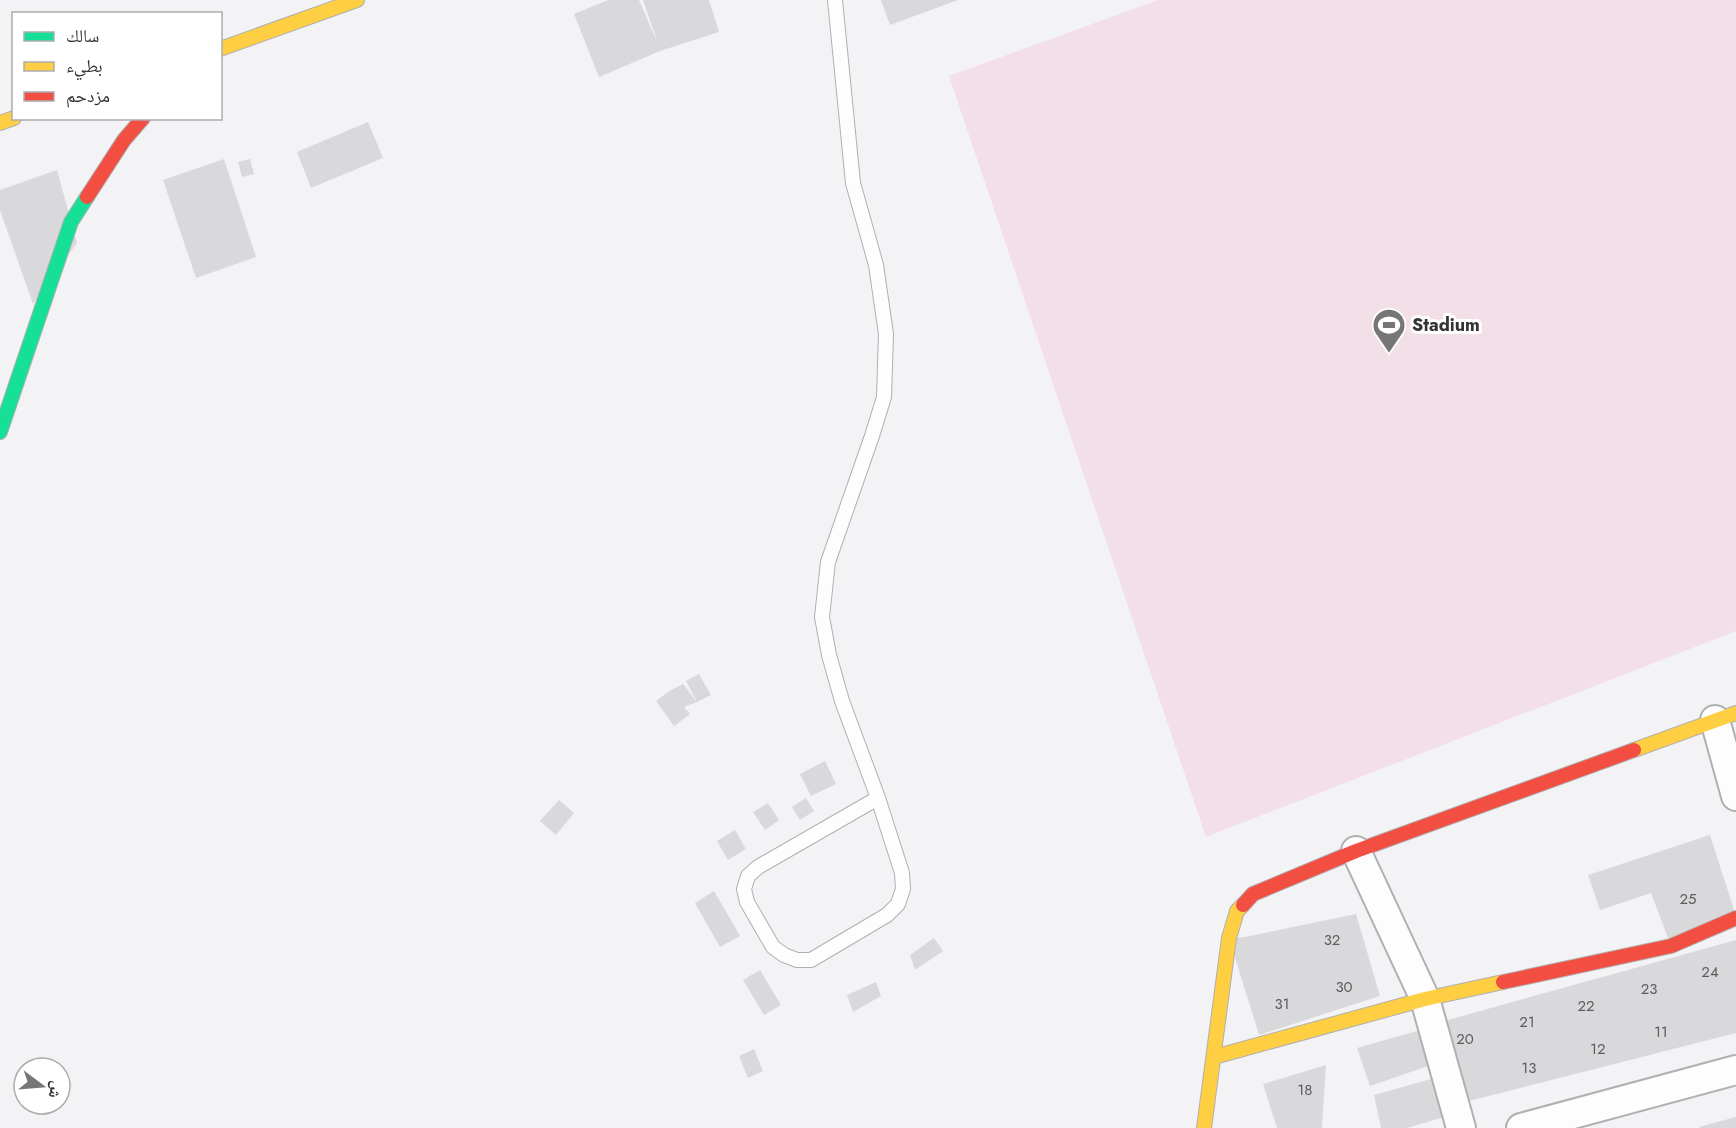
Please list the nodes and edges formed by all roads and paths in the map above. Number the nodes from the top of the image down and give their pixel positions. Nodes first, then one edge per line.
1 (357, 0) edge
2 (835, 0) edge
3 (222, 48) edge
4 (141, 120) edge
5 (0, 432) edge
6 (1726, 716) edge
7 (1736, 796) edge
8 (878, 798) junction
9 (1356, 851) junction
10 (1736, 918) edge
11 (1425, 999) junction
12 (1214, 1057) junction
13 (1736, 1070) edge
14 (1204, 1128) edge
15 (1461, 1128) edge
16 (1521, 1128) edge

1 - 3 street
2 - 8 lane
4 - 5 street
6 - 7 street
6 - 9 street
8 - 8 lane
9 - 11 street
9 - 12 street
10 - 11 street
11 - 12 street
11 - 15 street
12 - 14 street
13 - 16 street

